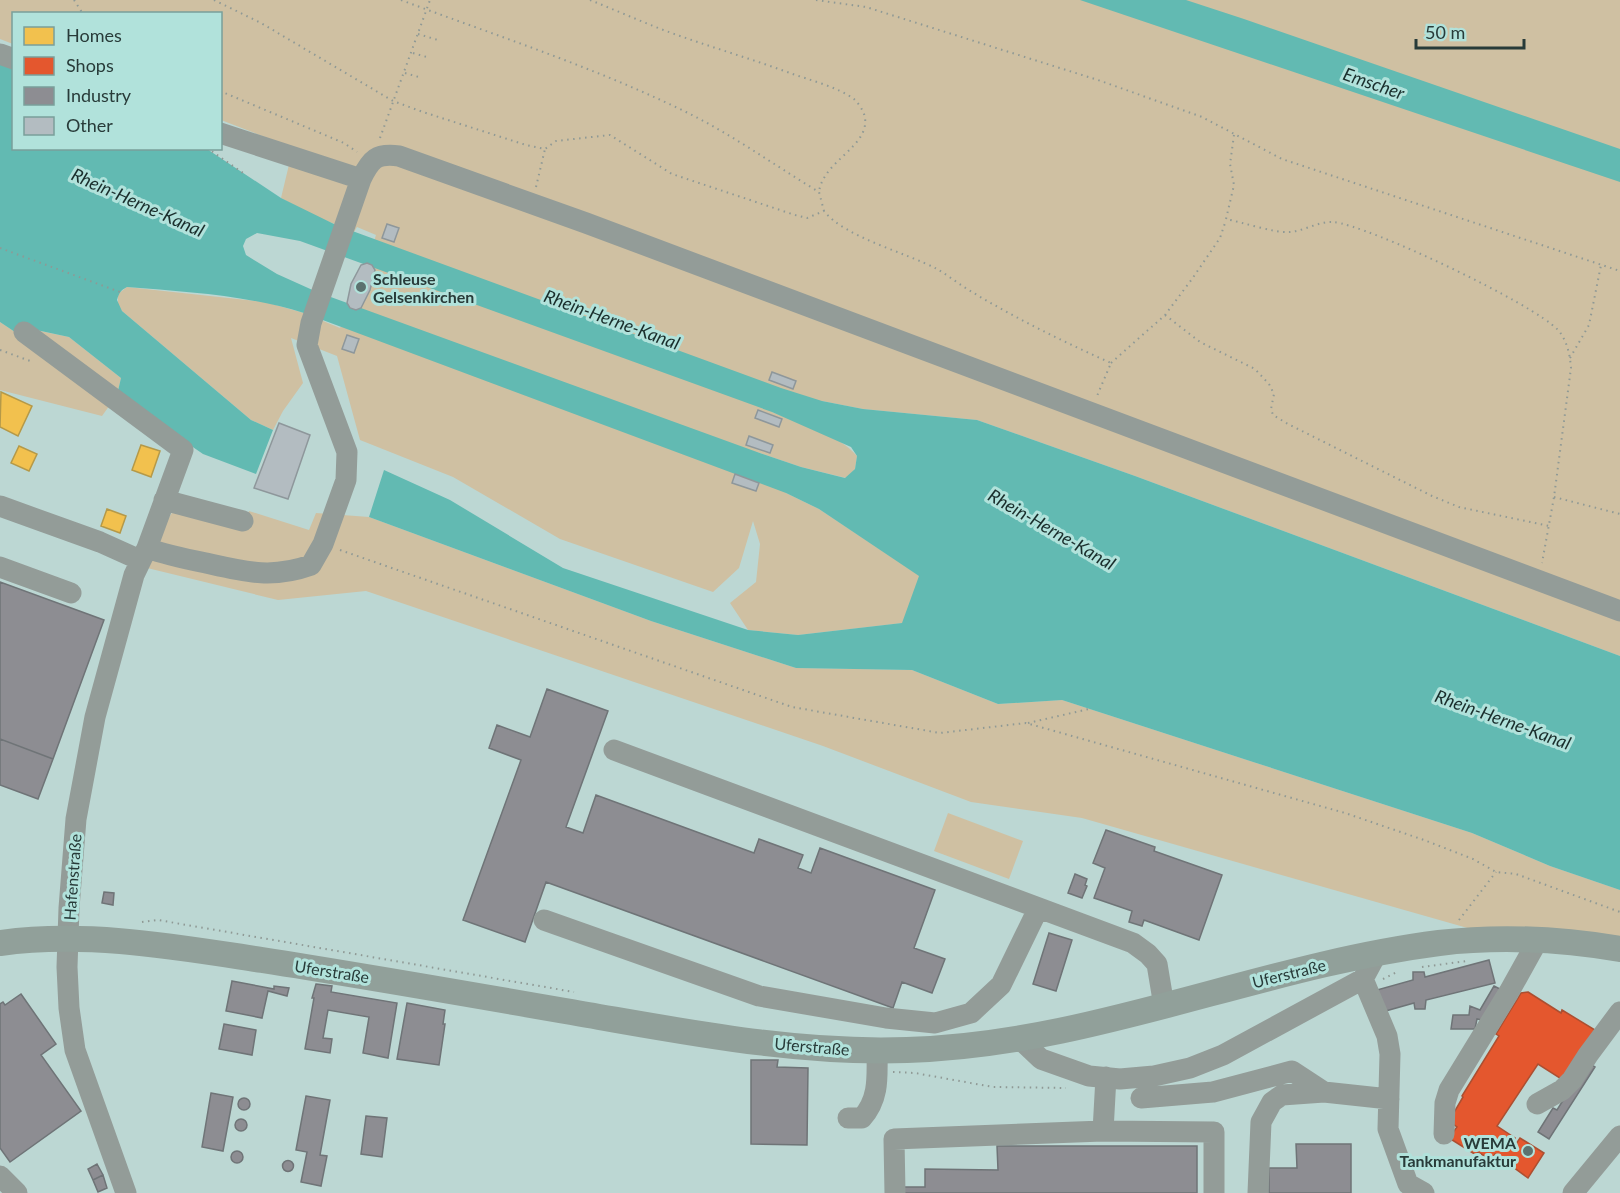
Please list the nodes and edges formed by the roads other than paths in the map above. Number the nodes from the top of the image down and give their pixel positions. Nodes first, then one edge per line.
1 (222, 133) edge
2 (370, 166) junction
3 (24, 332) dead end
4 (164, 500) junction
5 (0, 506) edge
6 (243, 520) dead end
7 (143, 554) junction
8 (0, 567) edge
9 (71, 593) dead end
10 (1620, 611) edge
11 (614, 750) dead end
12 (1038, 909) junction
13 (544, 920) dead end
14 (68, 938) junction
15 (1538, 940) junction
16 (0, 943) edge
17 (1620, 949) edge
18 (1377, 953) junction
19 (1363, 979) junction
20 (1164, 1006) junction
21 (1620, 1012) edge
22 (1020, 1039) junction
23 (877, 1050) junction
24 (1106, 1077) junction
25 (1324, 1092) junction
26 (1141, 1098) dead end
27 (1389, 1099) junction
28 (1537, 1104) dead end
29 (848, 1118) dead end
30 (1103, 1131) junction
31 (1444, 1134) dead end
32 (1620, 1136) edge
33 (0, 1176) edge
34 (1413, 1190) edge
35 (17, 1193) edge
36 (126, 1193) edge
37 (895, 1193) edge
38 (1214, 1193) edge
39 (1258, 1193) edge
40 (1573, 1193) edge

1 - 2 street
2 - 7 street
2 - 10 street
3 - 4 street, Hafenstraße
4 - 6 street
4 - 7 street, Hafenstraße
5 - 7 street
7 - 14 street, Hafenstraße
8 - 9 street
11 - 12 street
12 - 13 street
12 - 20 street
14 - 16 main road, Uferstraße
14 - 23 main road, Uferstraße
14 - 36 street, Hafenstraße
15 - 17 main road, Uferstraße
15 - 18 main road, Uferstraße
15 - 31 street
18 - 19 street
18 - 20 main road, Uferstraße
19 - 24 street
19 - 27 street
20 - 22 main road, Uferstraße
21 - 28 street
22 - 23 main road, Uferstraße
22 - 24 street
23 - 29 street
24 - 30 street
25 - 26 street
25 - 27 street
25 - 39 street
27 - 34 street
30 - 37 street
30 - 38 street
32 - 40 street
33 - 35 street

